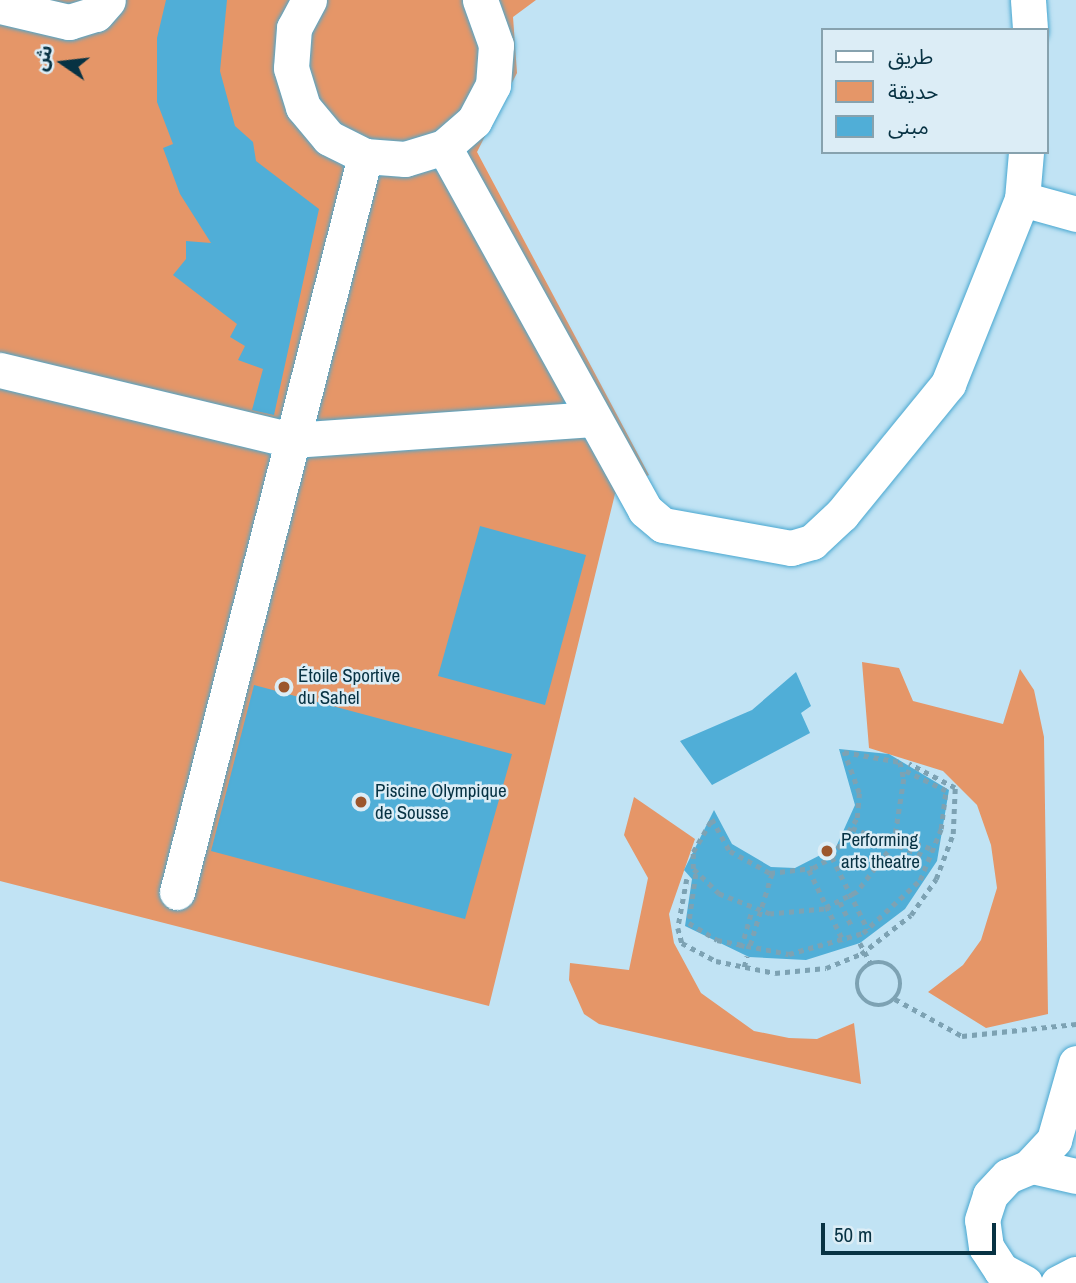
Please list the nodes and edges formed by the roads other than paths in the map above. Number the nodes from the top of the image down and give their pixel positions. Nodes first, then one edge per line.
1 (108, 0) edge
2 (309, 0) edge
3 (1028, 0) edge
4 (482, 1) edge
5 (0, 6) edge
6 (1030, 28) edge
7 (444, 147) junction
8 (1027, 154) edge
9 (365, 156) junction
10 (1023, 199) junction
11 (1076, 214) edge
12 (0, 370) edge
13 (593, 419) junction
14 (292, 440) junction
15 (177, 892) dead end
16 (1076, 1063) edge
17 (1029, 1167) junction
18 (1076, 1176) edge
19 (1012, 1278) edge

1 - 5 street
2 - 9 street
3 - 6 street
4 - 7 street
7 - 9 street
7 - 13 street
8 - 10 street
9 - 14 street
10 - 11 street
10 - 13 street
12 - 14 street
13 - 14 street
14 - 15 street
16 - 17 street
17 - 18 street
17 - 19 street

